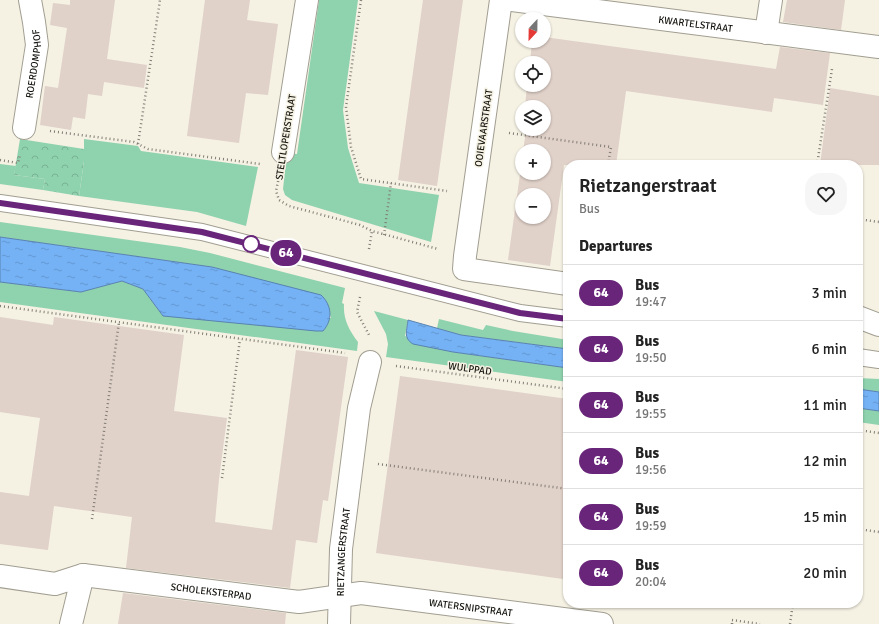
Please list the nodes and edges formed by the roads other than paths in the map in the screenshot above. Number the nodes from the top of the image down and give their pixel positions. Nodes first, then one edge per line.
1 (30, 0) edge
2 (307, 0) edge
3 (501, 0) edge
4 (512, 0) edge
5 (771, 0) edge
6 (766, 33) junction
7 (879, 48) edge
8 (24, 128) road end
9 (282, 160) road end
10 (0, 202) edge
11 (563, 283) edge
12 (563, 318) edge
13 (863, 319) edge
14 (879, 325) edge
15 (863, 358) edge
16 (879, 360) edge
17 (370, 362) road end
18 (83, 575) junction
19 (0, 576) edge
20 (339, 596) junction
21 (71, 624) edge
22 (339, 624) edge
23 (602, 624) edge

1 - 8 street, ROERDOMPHOF
2 - 9 street, STELTLOPERSTRAAT
3 - 11 street, OOIEVAARSTRAAT
4 - 6 street, KWARTELSTRAAT
5 - 6 street
6 - 7 street, KWARTELSTRAAT
10 - 12 lane
13 - 14 street
15 - 16 lane
17 - 20 street, RIETZANGERSTRAAT
18 - 19 street
18 - 20 street, SCHOLEKSTERPAD
18 - 21 street
20 - 22 street, RIETZANGERSTRAAT
20 - 23 street, WATERSNIPSTRAAT

